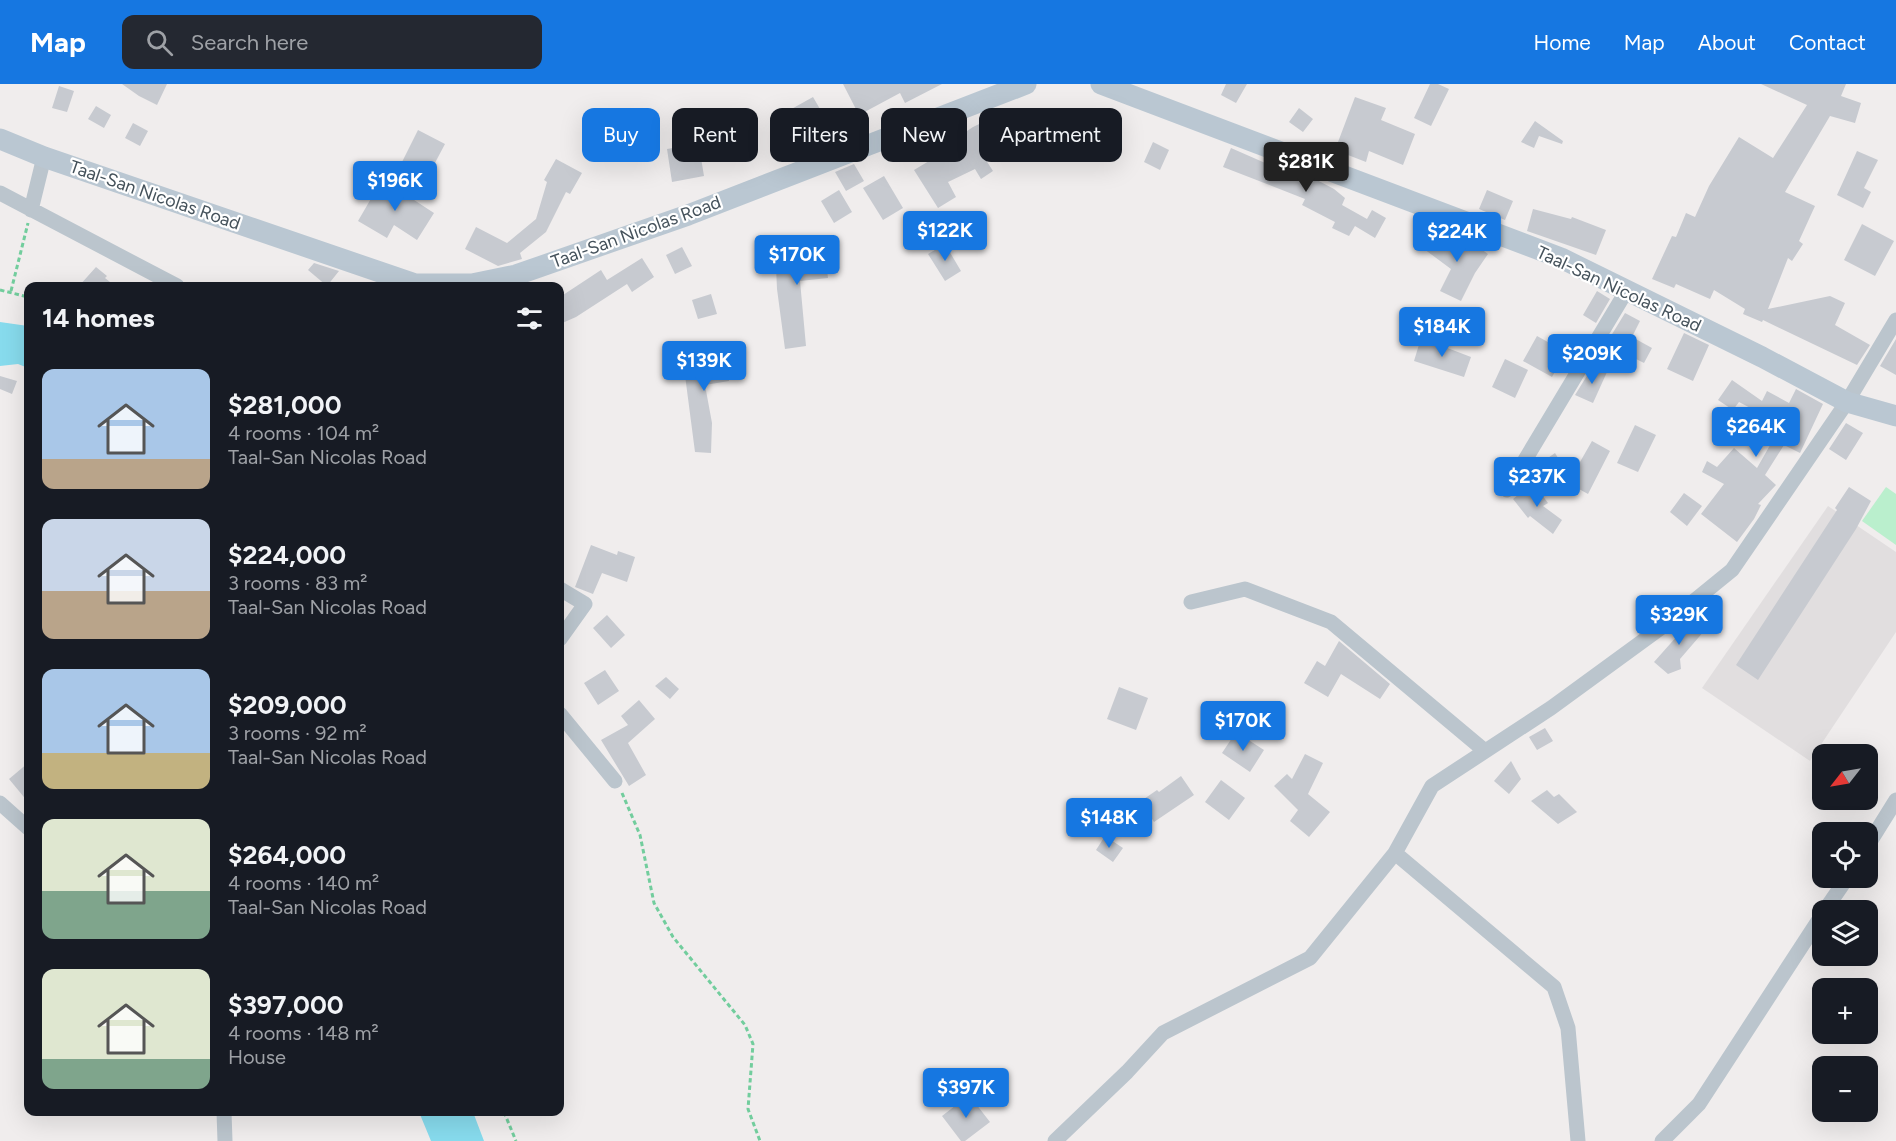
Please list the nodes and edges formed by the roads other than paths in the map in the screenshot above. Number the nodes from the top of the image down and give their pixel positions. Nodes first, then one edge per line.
1 (1026, 84) edge
2 (1101, 84) edge
3 (0, 139) edge
4 (44, 157) junction
5 (0, 193) edge
6 (31, 210) junction
7 (169, 282) edge
8 (409, 282) edge
9 (482, 282) edge
10 (1627, 290) junction
11 (1896, 320) edge
12 (1847, 402) junction
13 (1896, 416) edge
14 (1507, 490) dead end
15 (564, 591) edge
16 (1191, 602) dead end
17 (564, 633) edge
18 (564, 719) edge
19 (1485, 751) junction
20 (615, 781) road end
21 (1896, 800) edge
22 (0, 802) edge
23 (24, 824) edge
24 (1878, 829) edge
25 (1395, 853) junction
26 (1812, 930) edge
27 (224, 1116) edge
28 (225, 1141) edge
29 (1055, 1141) edge
30 (1578, 1141) edge
31 (1662, 1141) edge

1 - 9 main road, Taal-San Nicolas Road
2 - 10 main road, Taal-San Nicolas Road
3 - 4 main road, Taal-San Nicolas Road
4 - 6 street
4 - 8 main road, Taal-San Nicolas Road
5 - 6 street
6 - 7 street
10 - 12 main road, Taal-San Nicolas Road
10 - 14 street
11 - 12 street
12 - 13 main road, Taal-San Nicolas Road
12 - 19 street
15 - 17 street
16 - 19 street
18 - 20 street
19 - 25 street
21 - 24 street
22 - 23 street
25 - 29 street
25 - 30 street
26 - 31 street
27 - 28 street

